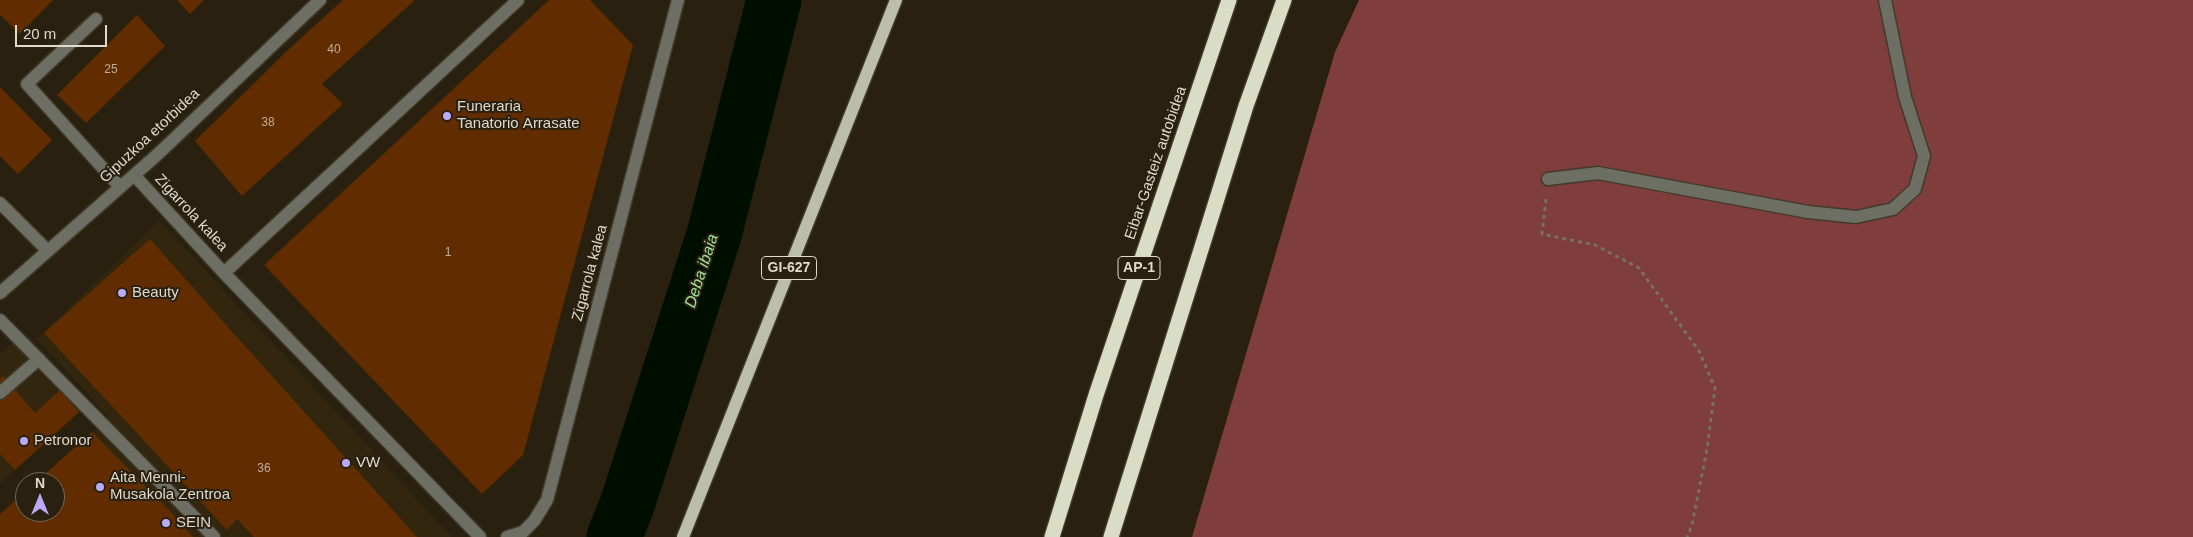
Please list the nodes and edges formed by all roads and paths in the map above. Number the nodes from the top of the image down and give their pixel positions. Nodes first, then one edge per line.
1 (320, 0) edge
2 (518, 0) edge
3 (678, 0) edge
4 (896, 0) edge
5 (1230, 0) edge
6 (1284, 0) edge
7 (1885, 0) edge
8 (96, 20) dead end
9 (134, 175) junction
10 (1548, 179) joint
11 (120, 187) junction
12 (0, 203) edge
13 (47, 250) junction
14 (224, 273) junction
15 (0, 293) edge
16 (0, 320) edge
17 (39, 359) junction
18 (0, 393) edge
19 (214, 537) edge
20 (480, 537) edge
21 (507, 537) edge
22 (683, 537) edge
23 (1052, 537) edge
24 (1111, 537) edge
25 (1687, 537) edge

1 - 9 street, Gipuzkoa etorbidea
2 - 14 street, Zigarrola kalea
3 - 21 street, Zigarrola kalea
4 - 22 main road, GI-627
5 - 23 highway, Eibar-Gasteiz autobidea / AP-1
6 - 24 highway
7 - 10 street
8 - 11 street
9 - 11 street, Gipuzkoa etorbidea
9 - 14 street, Zigarrola kalea
10 - 25 path
11 - 13 street, Gipuzkoa etorbidea
12 - 13 street
13 - 15 street, Gipuzkoa etorbidea
14 - 20 street, Zigarrola kalea
16 - 17 street
17 - 18 street
17 - 19 street

